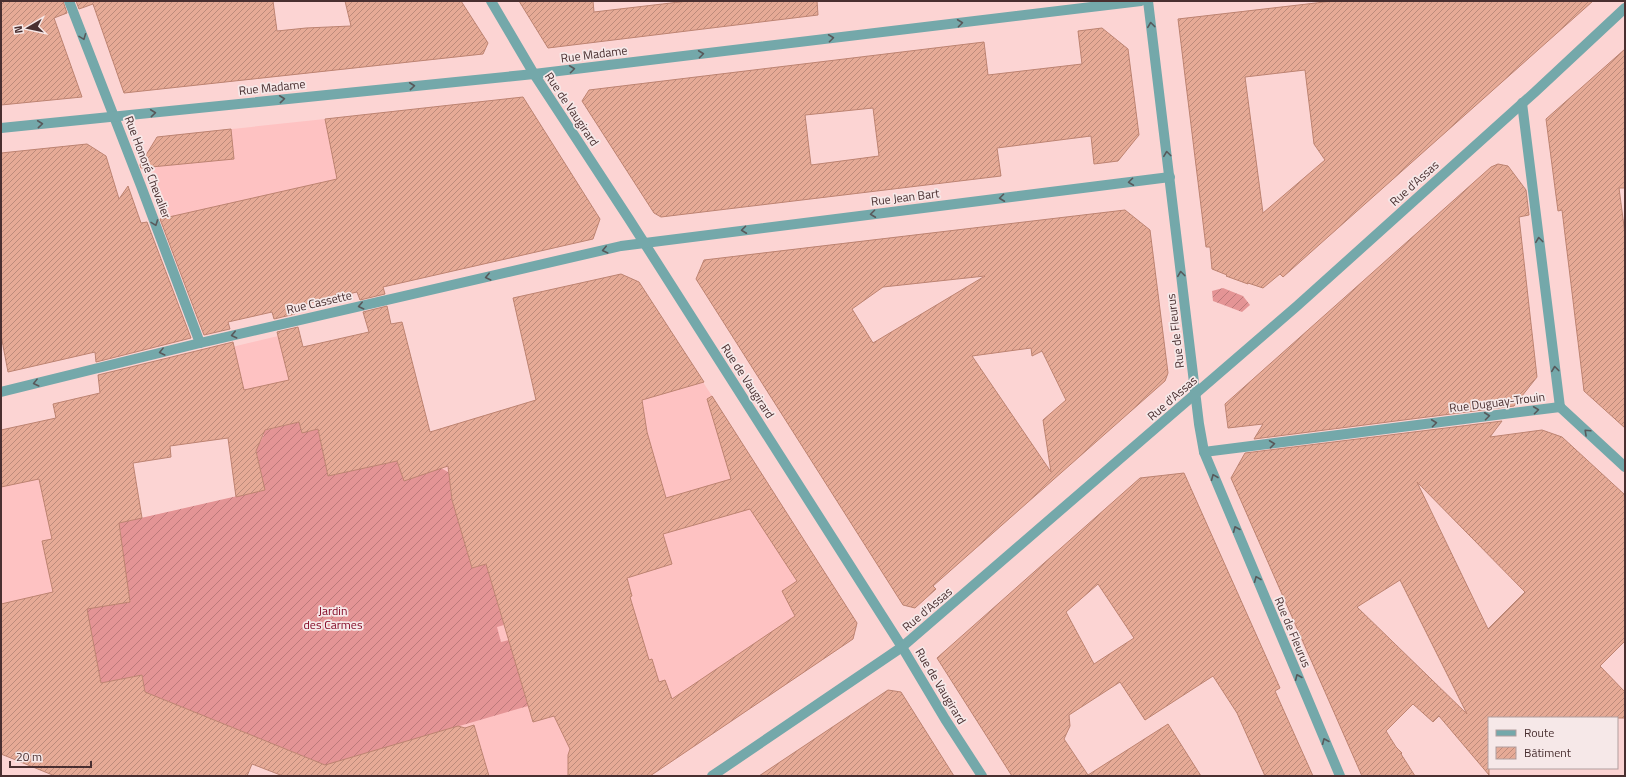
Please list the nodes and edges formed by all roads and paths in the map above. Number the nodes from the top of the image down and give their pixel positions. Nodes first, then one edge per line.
1 (69, 1) edge
2 (491, 1) edge
3 (1140, 1) edge
4 (1148, 1) edge
5 (1625, 8) edge
6 (534, 74) junction
7 (1522, 103) junction
8 (114, 116) junction
9 (1, 128) edge
10 (1170, 177) junction
11 (644, 243) junction
12 (200, 343) junction
13 (1, 392) edge
14 (1196, 395) junction
15 (1560, 408) junction
16 (1204, 452) junction
17 (1625, 467) edge
18 (902, 647) junction
19 (712, 776) edge
20 (982, 776) edge
21 (1340, 776) edge

1 -> 8 street, Rue Honoré Chevalier
2 - 6 street, Rue de Vaugirard
6 -> 3 street, Rue Madame
10 -> 4 street, Rue de Fleurus
5 - 7 street, Rue d'Assas
8 -> 6 street, Rue Madame
6 - 11 street, Rue de Vaugirard
7 - 14 street, Rue d'Assas
15 -> 7 street, Rue Duguay-Trouin
9 -> 8 street, Rue Madame
8 -> 12 street, Rue Honoré Chevalier
10 -> 11 street, Rue Jean Bart
14 -> 10 street, Rue de Fleurus
11 -> 12 street, Rue Cassette
11 - 18 street, Rue de Vaugirard
12 -> 13 street, Rue Cassette
14 - 16 street, Rue de Fleurus
14 - 18 street, Rue d'Assas
16 -> 15 street, Rue Duguay-Trouin
17 -> 15 street
21 -> 16 street, Rue de Fleurus
18 - 19 street, Rue d'Assas
18 - 20 street, Rue de Vaugirard

